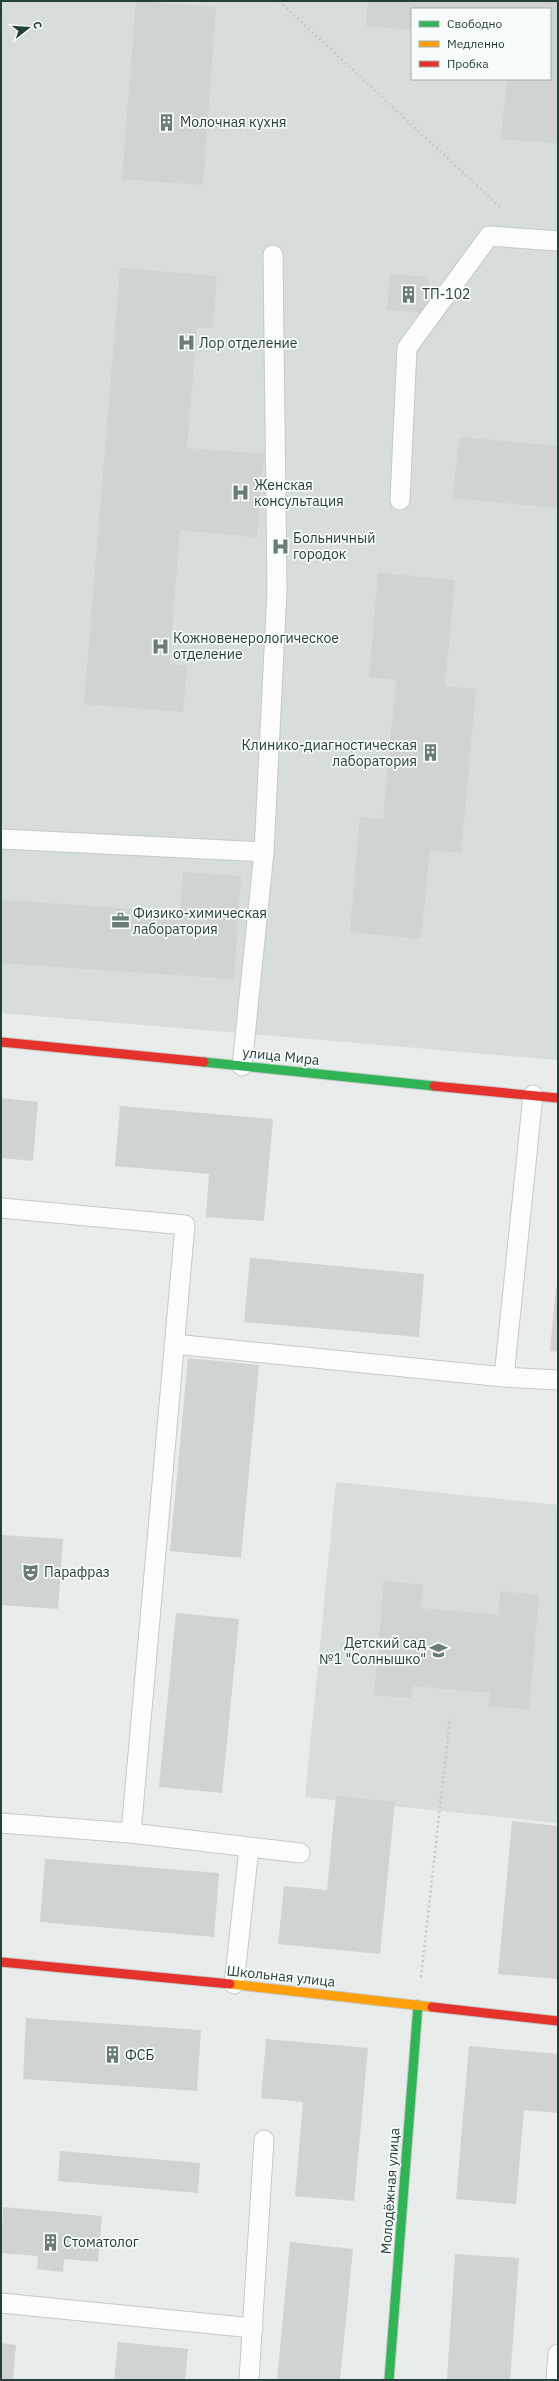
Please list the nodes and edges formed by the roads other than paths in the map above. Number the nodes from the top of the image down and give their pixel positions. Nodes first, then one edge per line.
1 (558, 240) edge
2 (273, 255) dead end
3 (400, 500) dead end
4 (1, 839) edge
5 (264, 852) junction
6 (1, 1042) edge
7 (242, 1066) junction
8 (533, 1096) junction
9 (558, 1098) edge
10 (1, 1208) edge
11 (174, 1344) junction
12 (504, 1377) junction
13 (558, 1380) edge
14 (1, 1823) edge
15 (132, 1833) junction
16 (249, 1848) junction
17 (300, 1853) dead end
18 (1, 1962) edge
19 (234, 1984) junction
20 (418, 2005) junction
21 (558, 2021) edge
22 (264, 2140) dead end
23 (1, 2303) edge
24 (253, 2328) junction
25 (558, 2354) edge
26 (249, 2380) edge
27 (389, 2380) edge
28 (556, 2380) edge

1 - 3 lane
2 - 5 lane
4 - 5 lane
5 - 7 lane
6 - 7 street, улица Мира
7 - 8 street, улица Мира
8 - 9 street, улица Мира
8 - 12 lane
10 - 11 lane
11 - 12 lane
11 - 15 lane
12 - 13 lane
14 - 15 lane
15 - 16 lane
16 - 17 lane
16 - 19 lane
18 - 19 street, Школьная улица
19 - 20 street, Школьная улица
20 - 21 street, Школьная улица
20 - 27 street, Молодёжная улица
22 - 24 lane
23 - 24 lane
24 - 26 lane
25 - 28 lane

